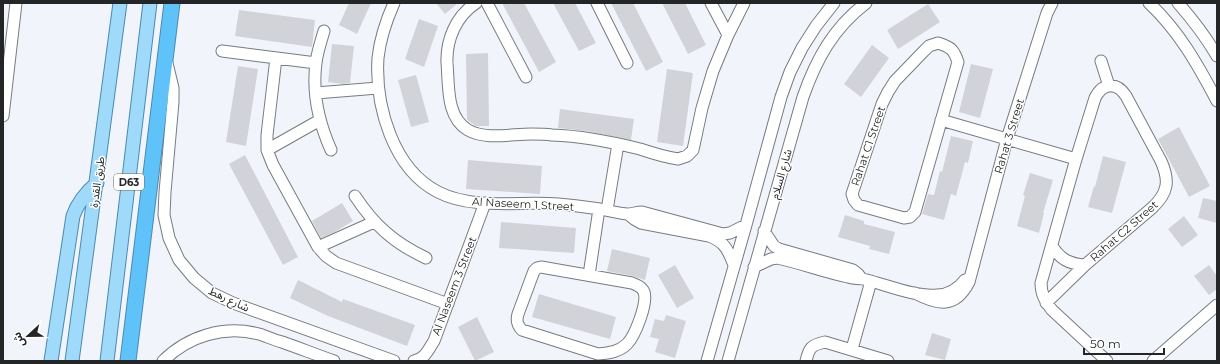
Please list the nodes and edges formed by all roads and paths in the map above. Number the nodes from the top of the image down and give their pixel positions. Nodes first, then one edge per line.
1 (16, 3) edge
2 (120, 3) edge
3 (150, 3) edge
4 (172, 3) edge
5 (394, 3) edge
6 (476, 3) edge
7 (487, 3) edge
8 (597, 3) edge
9 (711, 3) edge
10 (744, 3) edge
11 (866, 3) edge
12 (1052, 3) edge
13 (1148, 3) edge
14 (1178, 3) edge
15 (833, 4) edge
16 (324, 30) dead end
17 (728, 36) junction
18 (222, 51) dead end
19 (1217, 56) edge
20 (165, 57) junction
21 (276, 58) junction
22 (1100, 61) dead end
23 (316, 63) junction
24 (627, 63) dead end
25 (526, 77) dead end
26 (5, 81) edge
27 (1109, 86) junction
28 (378, 88) junction
29 (316, 93) junction
30 (1217, 101) edge
31 (3, 116) edge
32 (320, 120) junction
33 (941, 120) junction
34 (1007, 139) junction
35 (618, 144) junction
36 (267, 150) junction
37 (331, 150) dead end
38 (1076, 159) junction
39 (97, 183) junction
40 (356, 196) dead end
41 (485, 203) junction
42 (603, 210) junction
43 (374, 222) junction
44 (746, 225) junction
45 (680, 227) junction
46 (764, 231) junction
47 (1052, 246) junction
48 (318, 248) junction
49 (426, 258) dead end
50 (803, 261) junction
51 (734, 265) junction
52 (1085, 265) junction
53 (754, 267) junction
54 (589, 275) junction
55 (866, 280) junction
56 (1046, 303) junction
57 (448, 304) junction
58 (1217, 305) edge
59 (852, 349) junction
60 (1159, 359) edge
61 (51, 361) edge
62 (72, 361) edge
63 (107, 361) edge
64 (128, 361) edge
65 (163, 361) edge
66 (334, 361) edge
67 (394, 361) edge
68 (414, 361) edge
69 (707, 361) edge
70 (728, 361) edge
71 (806, 361) edge
72 (888, 361) edge
73 (1107, 361) edge

1 - 26 street
2 - 39 main road, طريق القدرة / D63
3 - 63 main road, D63
4 - 20 highway
5 - 28 street, Al Naseem 1 Street
6 - 35 street
7 - 25 street
8 - 24 street
9 - 17 street
10 - 17 street
11 - 46 street, شارع السلام
12 - 34 street, Rahat 3 Street
13 - 30 street
14 - 19 street
15 - 44 street, شارع السلام
16 - 23 street
17 - 35 street
18 - 21 street
20 - 64 highway
20 - 67 street, شارع رهط
21 - 23 street
21 - 36 street
22 - 27 street
23 - 29 street
26 - 31 street
27 - 38 street
27 - 52 street, Rahat C2 Street
28 - 29 street
28 - 41 street, Al Naseem 1 Street
29 - 32 street
32 - 36 street
32 - 37 street
33 - 33 street, Rahat C1 Street
33 - 34 street
34 - 38 street
34 - 55 street, Rahat 3 Street
35 - 42 street
36 - 48 street
38 - 47 street
39 - 61 main road
39 - 62 main road, طريق القدرة / D63
40 - 43 street
41 - 42 street, Al Naseem 1 Street
41 - 57 street, Al Naseem 3 Street
42 - 45 street, Al Naseem 1 Street
42 - 54 street
43 - 48 street
43 - 49 street
44 - 45 street, Al Naseem 1 Street
44 - 51 street, شارع السلام
45 - 51 street, Al Naseem 1 Street
46 - 50 street, Rahat 3 Street
46 - 53 street, شارع السلام
47 - 52 street, Rahat C2 Street
47 - 56 street
48 - 57 street
50 - 53 street, Rahat 3 Street
50 - 55 street, Rahat 3 Street
51 - 69 street, شارع السلام
52 - 56 street, Rahat C2 Street
53 - 70 street, شارع السلام
54 - 54 street
55 - 59 street
56 - 73 street
57 - 68 street, Al Naseem 3 Street
58 - 60 street
59 - 71 street
59 - 72 street
65 - 66 street

